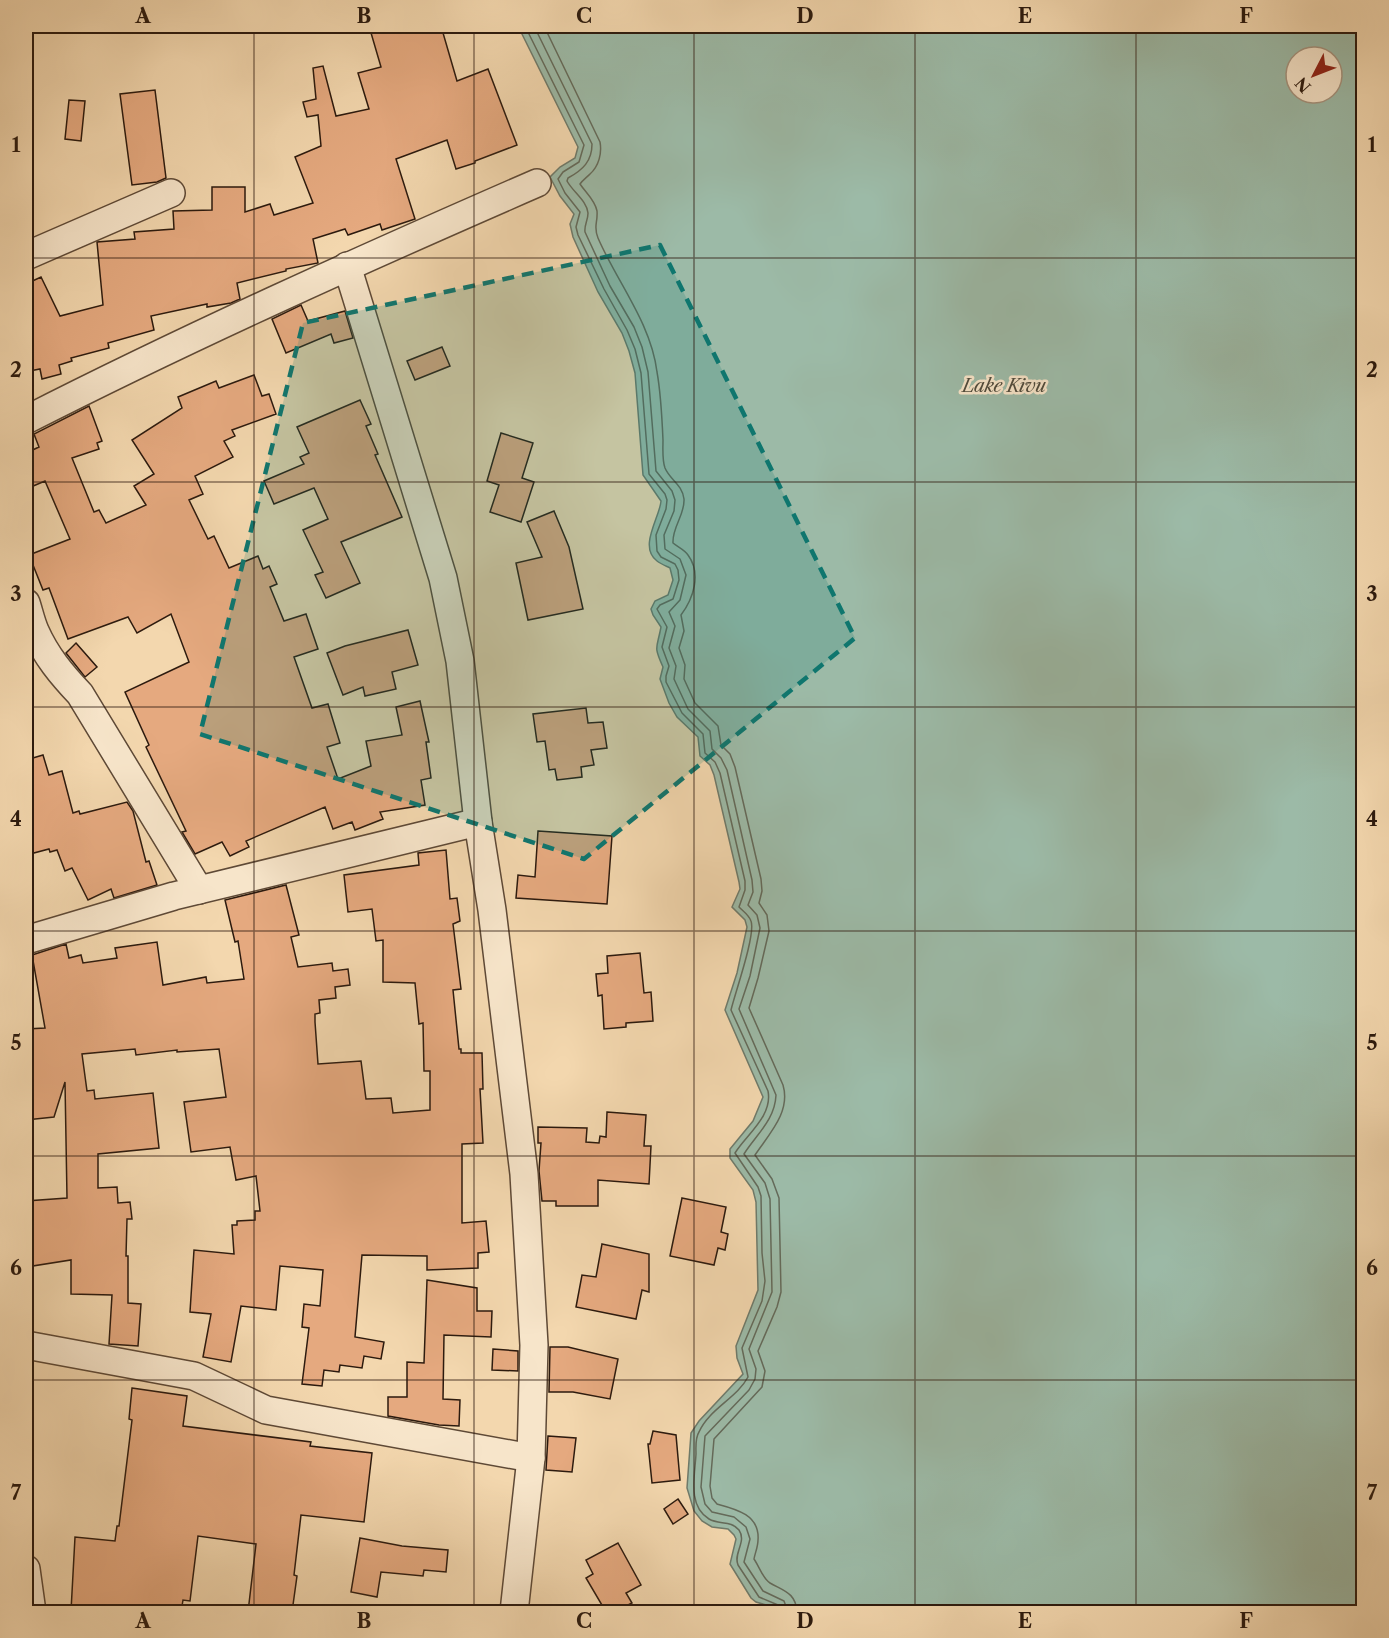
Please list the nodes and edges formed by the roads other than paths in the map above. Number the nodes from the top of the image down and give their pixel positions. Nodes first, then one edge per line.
1 (537, 183) dead end
2 (171, 193) dead end
3 (26, 256) edge
4 (347, 266) junction
5 (26, 420) edge
6 (26, 603) edge
7 (478, 822) junction
8 (199, 890) junction
9 (26, 940) edge
10 (26, 1345) edge
11 (531, 1458) junction
12 (26, 1569) edge
13 (32, 1612) edge
14 (514, 1612) edge

1 - 4 street
2 - 3 street
4 - 5 street
4 - 7 street
6 - 8 street
7 - 8 street
7 - 11 street
8 - 9 street
10 - 11 street
11 - 14 street
12 - 13 street

